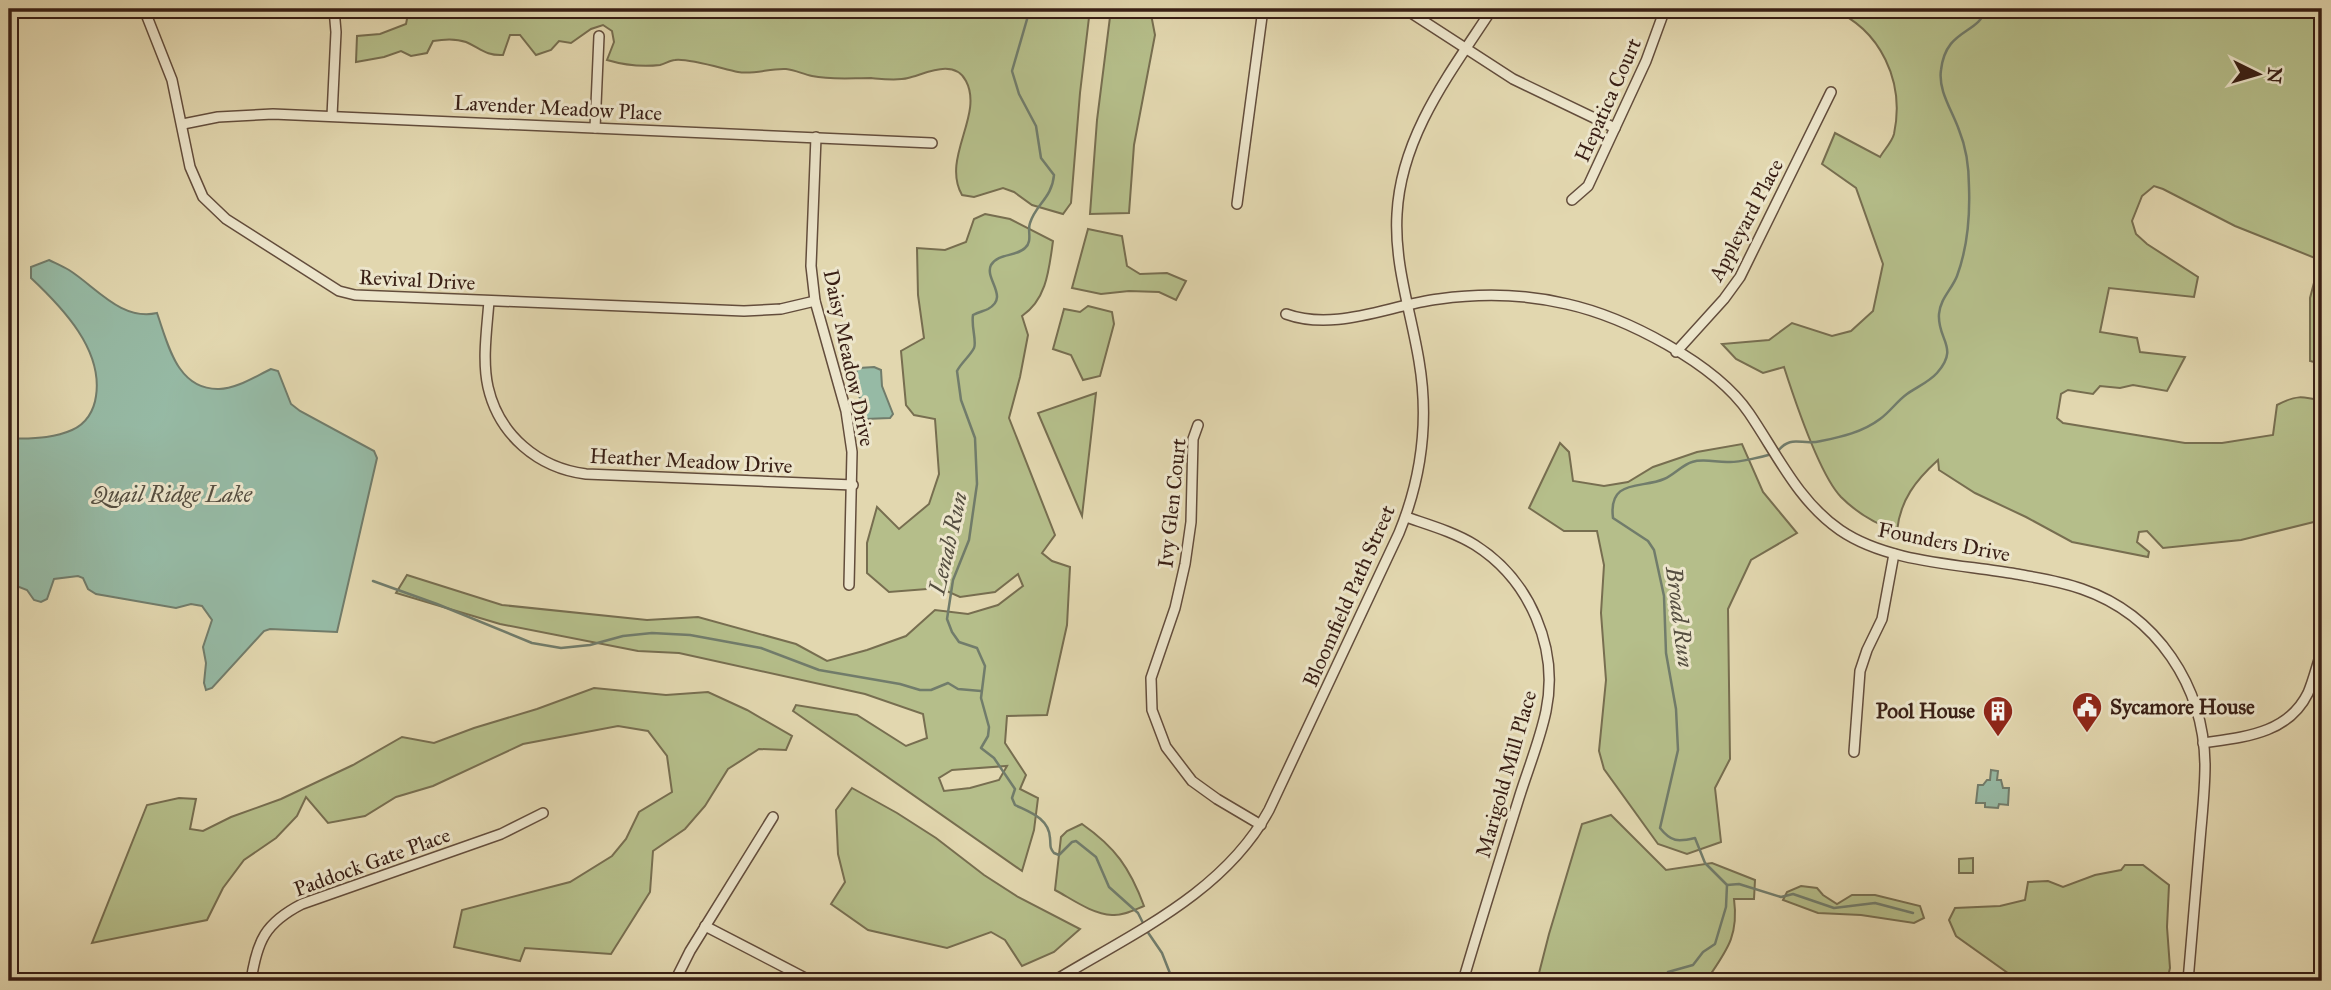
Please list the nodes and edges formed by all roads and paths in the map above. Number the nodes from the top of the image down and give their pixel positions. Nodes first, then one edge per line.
1 (144, 9) edge
2 (334, 9) edge
3 (1263, 9) edge
4 (1405, 9) edge
5 (1492, 9) edge
6 (1665, 9) edge
7 (599, 36) dead end
8 (1466, 50) junction
9 (1831, 92) dead end
10 (332, 116) junction
11 (183, 124) junction
12 (595, 128) junction
13 (1615, 128) junction
14 (816, 137) junction
15 (932, 143) dead end
16 (1572, 200) dead end
17 (1237, 204) dead end
18 (489, 301) junction
19 (815, 301) junction
20 (1407, 305) junction
21 (1286, 314) dead end
22 (1676, 352) junction
23 (1198, 425) dead end
24 (853, 485) junction
25 (1406, 516) junction
26 (1894, 554) junction
27 (849, 585) dead end
28 (2322, 651) edge
29 (2203, 743) junction
30 (1854, 752) dead end
31 (543, 813) dead end
32 (773, 817) dead end
33 (1261, 825) junction
34 (705, 926) junction
35 (251, 981) edge
36 (675, 981) edge
37 (811, 981) edge
38 (1054, 981) edge
39 (1463, 981) edge
40 (2188, 981) edge

1 - 11 street, Revival Drive
2 - 10 street
3 - 17 street
4 - 8 street
5 - 8 street, Bloomfield Path Street
6 - 13 street, Hepatica Court
7 - 12 street
8 - 13 street
8 - 20 street, Bloomfield Path Street
9 - 22 street, Appleyard Place
10 - 11 street, Lavender Meadow Place
10 - 12 street, Lavender Meadow Place
11 - 18 street, Revival Drive
12 - 14 street, Lavender Meadow Place
13 - 16 street, Hepatica Court
14 - 15 street, Lavender Meadow Place
14 - 19 street, Daisy Meadow Drive
18 - 19 street, Revival Drive
18 - 24 street, Heather Meadow Drive
19 - 24 street, Daisy Meadow Drive
20 - 21 street, Founders Drive
20 - 22 street, Founders Drive
20 - 25 street, Bloomfield Path Street
22 - 26 street, Founders Drive
23 - 33 street, Ivy Glen Court
24 - 27 street, Daisy Meadow Drive
25 - 33 street, Bloomfield Path Street
25 - 39 street, Marigold Mill Place
26 - 29 street, Founders Drive
26 - 30 street
28 - 29 street
29 - 40 street, Founders Drive
31 - 35 street, Paddock Gate Place
32 - 34 street
33 - 38 street, Bloomfield Path Street
34 - 36 street
34 - 37 street

